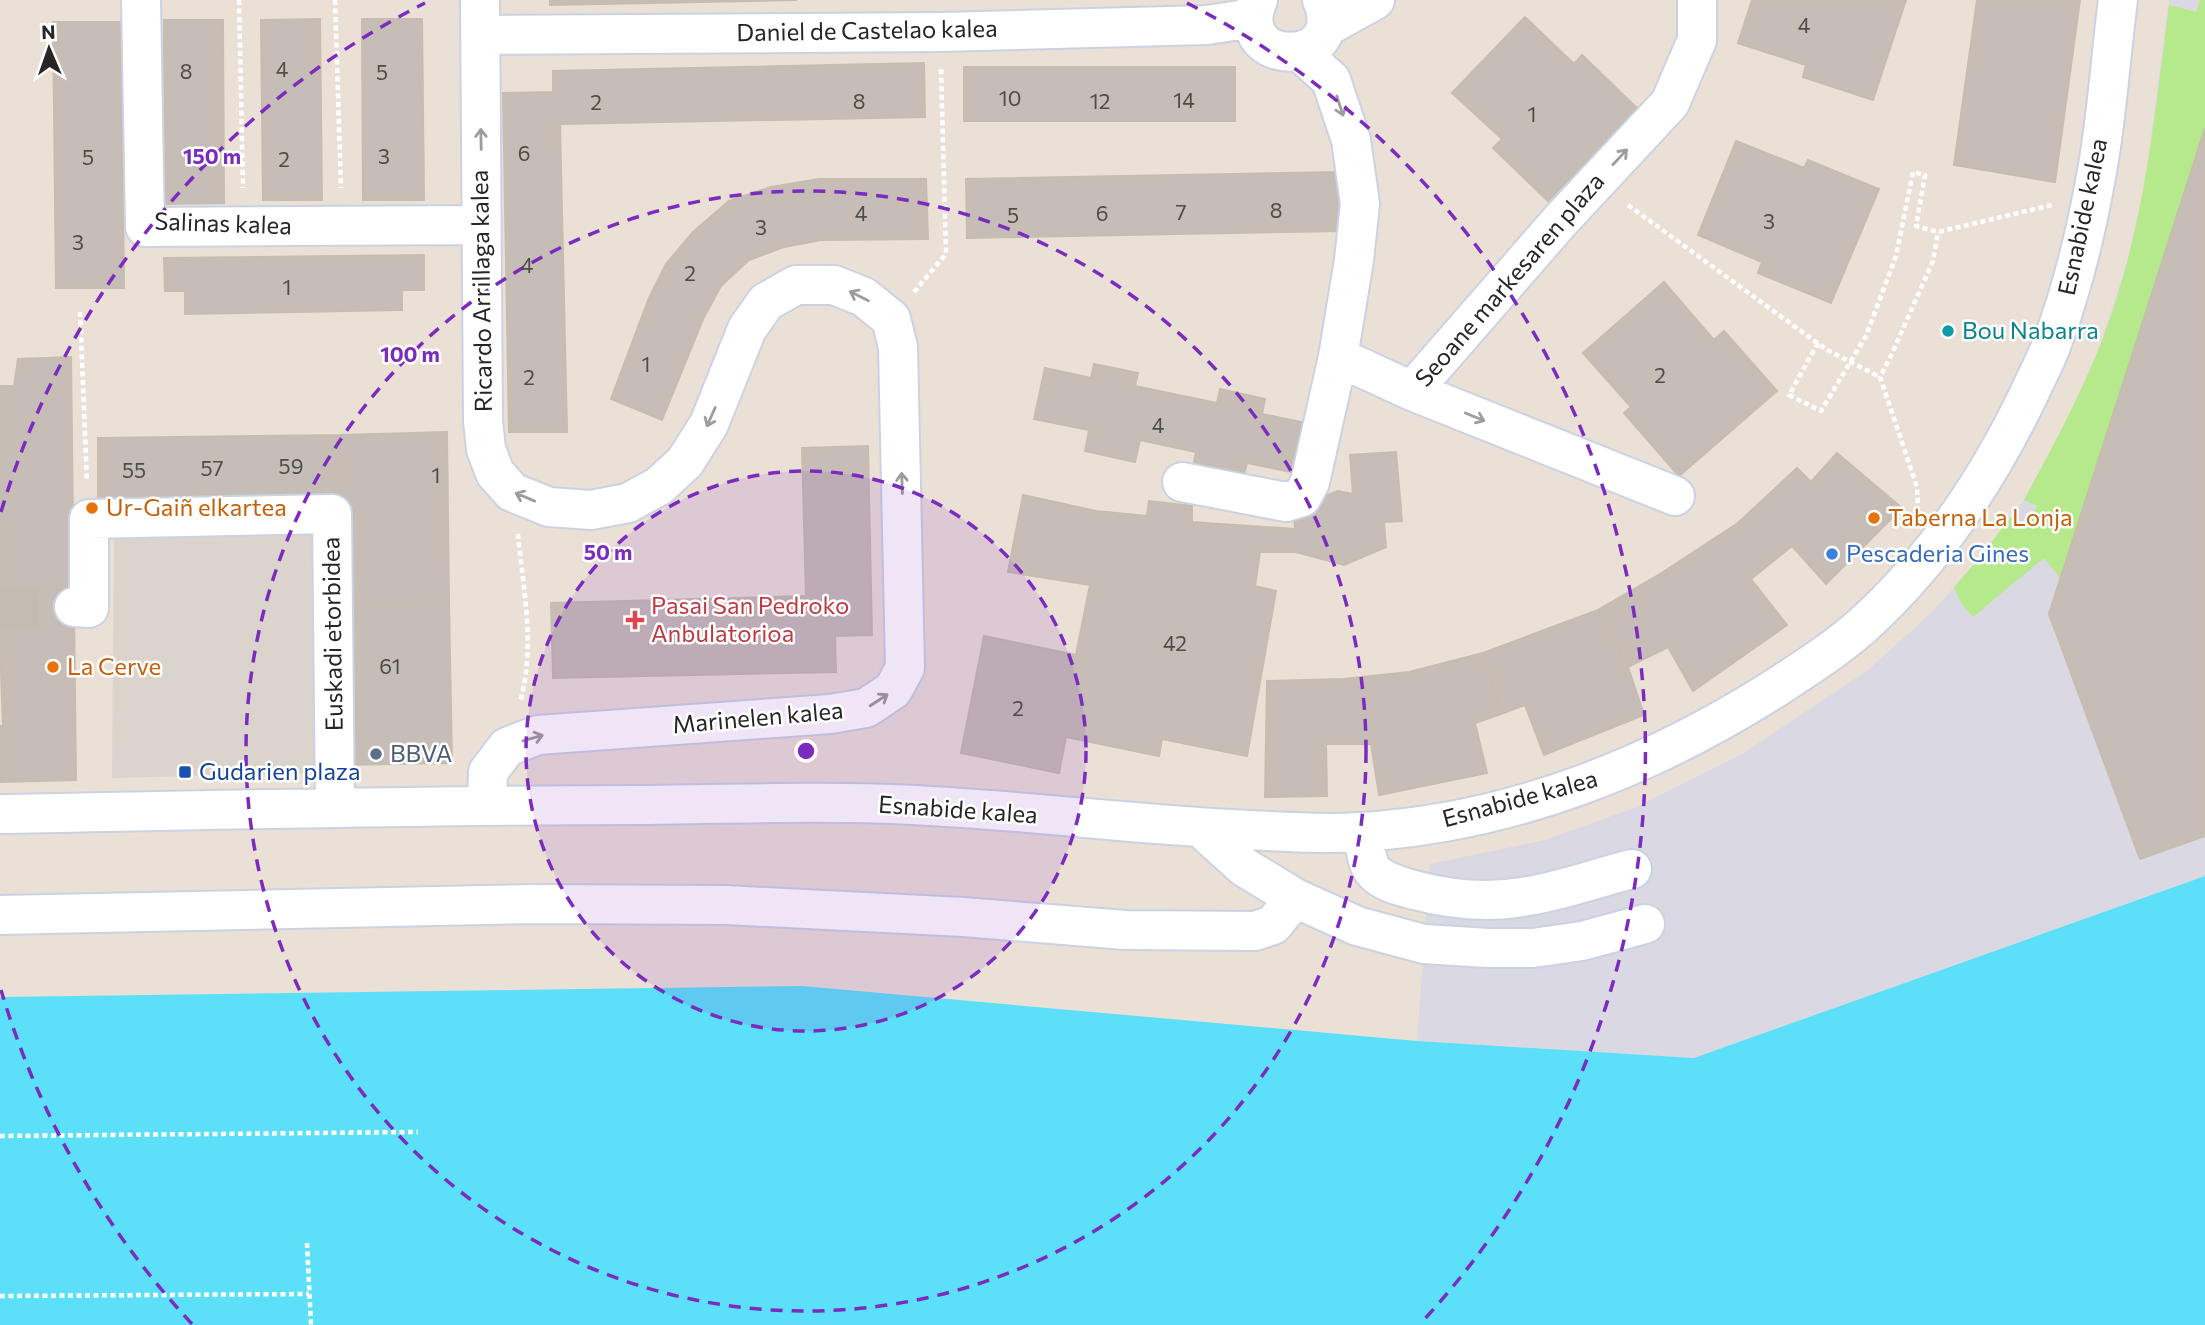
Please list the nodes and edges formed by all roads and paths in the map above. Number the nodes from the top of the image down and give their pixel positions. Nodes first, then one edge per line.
1 (141, 0) edge
2 (239, 0) edge
3 (335, 0) edge
4 (1376, 0) edge
5 (1697, 0) edge
6 (2118, 0) edge
7 (1255, 9) edge
8 (480, 17) edge
9 (1316, 27) edge
10 (942, 73) dead end
11 (2096, 177) junction
12 (1597, 182) junction
13 (482, 225) junction
14 (342, 226) junction
15 (243, 227) junction
16 (1938, 232) junction
17 (80, 312) dead end
18 (894, 333) junction
19 (1818, 343) junction
20 (1338, 357) junction
21 (1880, 377) junction
22 (1412, 391) junction
23 (1182, 482) dead end
24 (1675, 496) dead end
25 (88, 506) junction
26 (1913, 512) dead end
27 (517, 529) dead end
28 (74, 607) dead end
29 (507, 747) junction
30 (487, 805) junction
31 (335, 808) junction
32 (0, 814) edge
33 (1201, 828) junction
34 (1362, 832) junction
35 (1632, 869) dead end
36 (1295, 898) junction
37 (0, 915) edge
38 (1645, 924) dead end
39 (418, 1132) dead end
40 (0, 1136) edge
41 (307, 1243) dead end
42 (309, 1294) junction
43 (0, 1296) edge
44 (311, 1325) edge

1 - 15 street, Salinas kalea
2 - 15 path
3 - 14 path
4 - 9 street
12 -> 5 street, Seoane markesaren plaza
6 - 11 street, Esnabide kalea
7 - 8 street, Daniel de Castelao kalea
7 - 9 street
13 -> 8 street, Ricardo Arrillaga kalea
9 -> 20 street
10 - 18 path
11 - 16 path
11 - 34 street, Esnabide kalea
12 - 19 path
12 - 22 street, Seoane markesaren plaza
13 - 14 street, Salinas kalea
18 -> 13 street, Ricardo Arrillaga kalea
14 - 15 street, Salinas kalea
16 - 19 path
16 - 21 path
17 - 25 path
29 -> 18 street, Marinelen kalea
19 - 21 path, bridge
20 - 22 street
20 - 23 street
21 - 26 path
22 -> 24 street, Seoane markesaren plaza
25 - 28 street
25 - 31 street, Euskadi etorbidea
27 - 29 path
29 - 30 street
30 - 31 street
30 - 33 street, Esnabide kalea
31 - 32 street
33 - 34 street, Esnabide kalea
33 - 36 street
34 - 35 street
36 - 37 street
36 - 38 street
39 - 40 path
41 - 42 path
42 - 43 path
42 - 44 path

